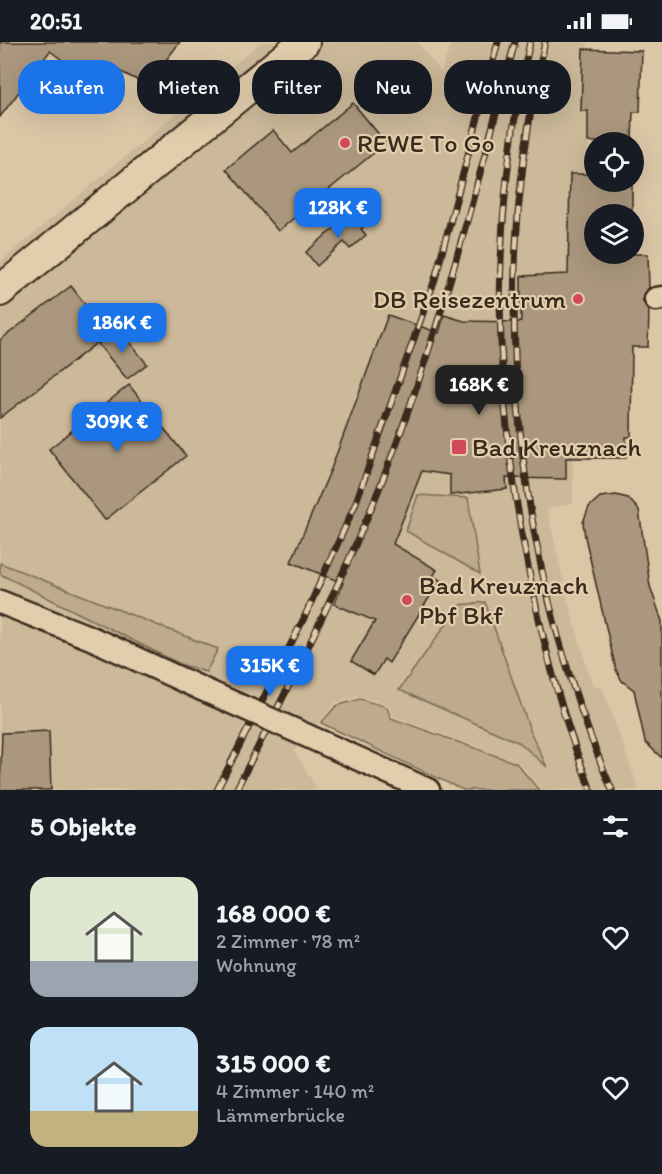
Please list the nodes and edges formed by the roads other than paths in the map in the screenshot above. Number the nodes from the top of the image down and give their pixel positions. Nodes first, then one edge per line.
1 (304, 42) edge
2 (0, 291) edge
3 (0, 588) edge
4 (0, 602) edge
5 (91, 638) junction
6 (417, 787) edge

1 - 2 main road
3 - 5 street
4 - 5 street
5 - 6 street, bridge

